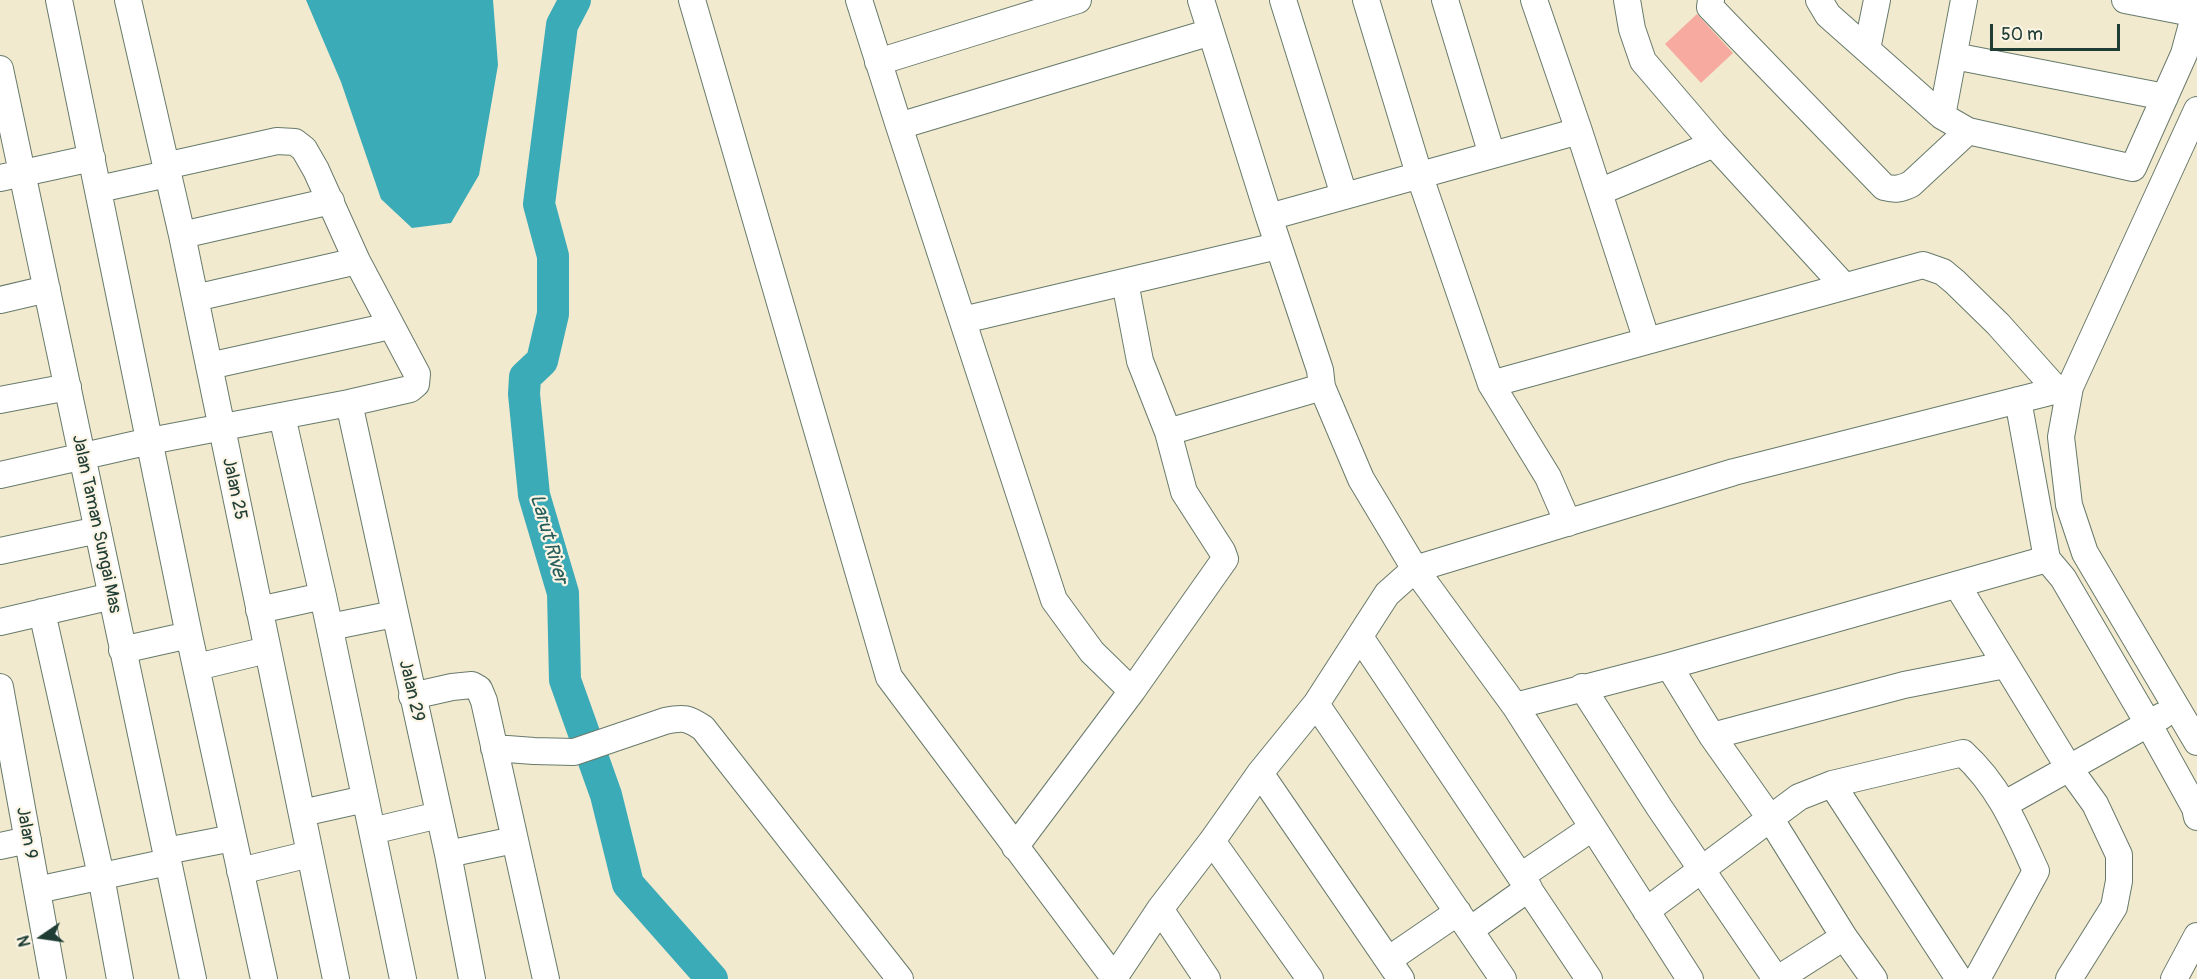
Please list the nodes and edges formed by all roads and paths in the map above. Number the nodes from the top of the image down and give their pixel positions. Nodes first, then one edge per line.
1 (59, 0) edge
2 (128, 0) edge
3 (692, 0) edge
4 (859, 0) edge
5 (1078, 0) edge
6 (1201, 0) edge
7 (1283, 0) edge
8 (1366, 0) edge
9 (1444, 0) edge
10 (1534, 0) edge
11 (1627, 0) edge
12 (1711, 0) edge
13 (1819, 0) edge
14 (1877, 0) edge
15 (1964, 0) edge
16 (2126, 0) edge
17 (2197, 11) edge
18 (1211, 32) junction
19 (1867, 49) junction
20 (1954, 56) junction
21 (878, 62) junction
22 (0, 69) edge
23 (2165, 97) junction
24 (2197, 110) edge
25 (1942, 116) junction
26 (899, 126) junction
27 (1579, 131) junction
28 (1968, 131) junction
29 (1714, 144) junction
30 (1492, 155) junction
31 (92, 158) junction
32 (2133, 168) junction
33 (166, 170) junction
34 (1419, 174) junction
35 (11, 175) edge
36 (2167, 178) junction
37 (99, 189) junction
38 (1599, 192) junction
39 (1344, 195) junction
40 (331, 201) junction
41 (1269, 217) junction
42 (182, 235) junction
43 (1277, 246) junction
44 (357, 261) junction
45 (1125, 282) junction
46 (1844, 286) junction
47 (47, 290) junction
48 (195, 298) junction
49 (0, 300) edge
50 (963, 320) junction
51 (390, 326) junction
52 (1647, 341) junction
53 (209, 366) junction
54 (1491, 384) junction
55 (68, 387) junction
56 (1322, 387) junction
57 (2064, 389) junction
58 (0, 400) edge
59 (2018, 400) junction
60 (349, 403) junction
61 (282, 416) junction
62 (221, 427) junction
63 (1168, 432) junction
64 (150, 441) junction
65 (83, 457) junction
66 (0, 475) edge
67 (1568, 523) junction
68 (98, 530) junction
69 (0, 551) edge
70 (2047, 560) junction
71 (1416, 569) junction
72 (1957, 585) junction
73 (112, 596) junction
74 (323, 596) junction
75 (259, 610) junction
76 (42, 612) junction
77 (394, 614) junction
78 (0, 622) edge
79 (330, 627) junction
80 (189, 635) junction
81 (1360, 637) junction
82 (122, 650) junction
83 (267, 650) junction
84 (2005, 665) junction
85 (1669, 666) junction
86 (197, 668) junction
87 (0, 687) edge
88 (1582, 687) junction
89 (1132, 691) junction
90 (412, 696) junction
91 (1316, 704) junction
92 (1515, 706) junction
93 (2176, 706) junction
94 (2149, 725) junction
95 (1712, 736) junction
96 (2197, 742) edge
97 (494, 748) junction
98 (2069, 768) junction
99 (1260, 773) junction
100 (1832, 784) junction
101 (365, 799) junction
102 (2005, 804) junction
103 (302, 813) junction
104 (439, 815) junction
105 (2197, 817) edge
106 (1770, 818) junction
107 (1592, 828) junction
108 (372, 831) junction
109 (233, 838) junction
110 (28, 840) junction
111 (514, 840) junction
112 (1212, 841) junction
113 (0, 846) edge
114 (1016, 848) junction
115 (310, 854) junction
116 (448, 854) junction
117 (167, 857) junction
118 (240, 871) junction
119 (1703, 871) junction
120 (101, 877) junction
121 (1525, 882) junction
122 (37, 890) junction
123 (1160, 909) junction
124 (1646, 911) junction
125 (1464, 921) junction
126 (2197, 936) edge
127 (1844, 937) junction
128 (1394, 973) edge
129 (1115, 978) edge
130 (53, 979) edge
131 (120, 979) edge
132 (192, 979) edge
133 (264, 979) edge
134 (336, 979) edge
135 (403, 979) edge
136 (472, 979) edge
137 (546, 979) edge
138 (900, 979) edge
139 (1207, 979) edge
140 (1310, 979) edge
141 (1503, 979) edge
142 (1589, 979) edge
143 (1690, 979) edge
144 (1777, 979) edge
145 (1874, 979) edge
146 (1959, 979) edge
147 (1977, 979) edge
148 (2069, 979) edge
149 (2174, 979) edge

1 - 31 street
2 - 33 street, Jalan 25
3 - 114 street
4 - 21 street
5 - 21 street
6 - 18 street
7 - 39 street
8 - 34 street
9 - 30 street
10 - 27 street
11 - 29 street
12 - 28 street
13 - 19 street
14 - 19 street
15 - 20 street
16 - 17 street
17 - 23 street
18 - 26 street
18 - 41 street
19 - 25 street
20 - 23 street
20 - 25 street
21 - 26 street
22 - 35 street, Jalan Taman Sungai Mas
23 - 32 street
24 - 36 street
25 - 28 street
26 - 50 street
27 - 30 street
27 - 38 street
28 - 32 street
29 - 38 street
29 - 46 street
30 - 34 street
31 - 35 street
31 - 37 street
32 - 36 street
33 - 37 street
33 - 40 street
33 - 42 street, Jalan 25
34 - 39 street
34 - 54 street
35 - 47 street, Jalan Taman Sungai Mas
36 - 57 street
37 - 64 street
38 - 52 street
39 - 41 street
40 - 42 street
40 - 44 street
41 - 43 street
42 - 48 street, Jalan 25
43 - 45 street
43 - 56 street
44 - 48 street
44 - 51 street
45 - 50 street
45 - 63 street
46 - 52 street
46 - 57 street
47 - 49 street
47 - 55 street, Jalan Taman Sungai Mas
48 - 53 street, Jalan 25
50 - 89 street
51 - 53 street
51 - 60 street
52 - 54 street
53 - 62 street, Jalan 25
54 - 67 street
55 - 58 street
55 - 65 street, Jalan Taman Sungai Mas
56 - 63 street
56 - 71 street
57 - 59 street
57 - 93 street
59 - 67 street
59 - 70 street
60 - 61 street
60 - 77 street, Jalan 29
61 - 62 street
61 - 74 street
62 - 64 street
62 - 75 street, Jalan 25
63 - 89 street
64 - 65 street
64 - 80 street
65 - 66 street
65 - 68 street, Jalan Taman Sungai Mas
67 - 71 street
68 - 69 street
68 - 73 street, Jalan Taman Sungai Mas
70 - 72 street
70 - 94 street
71 - 81 street
71 - 92 street
72 - 84 street
72 - 85 street
73 - 76 street
73 - 82 street, Jalan Taman Sungai Mas
74 - 75 street
74 - 79 street
75 - 83 street, Jalan 25
76 - 78 street
76 - 120 street
77 - 79 street
77 - 90 street, Jalan 29
79 - 101 street
80 - 82 street
80 - 86 street
81 - 91 street
81 - 121 street
82 - 117 street, Jalan Taman Sungai Mas
83 - 86 street
83 - 103 street, Jalan 25
84 - 95 street
84 - 98 street
85 - 88 street
85 - 95 street
86 - 109 street
87 - 110 street, Jalan 9
88 - 92 street
88 - 119 street
89 - 114 street
90 - 97 street
90 - 104 street, Jalan 29
91 - 99 street
91 - 125 street
92 - 107 street
93 - 94 street
93 - 96 street
94 - 98 street
94 - 105 street
95 - 106 street
97 - 111 street
97 - 138 street
98 - 102 street
98 - 148 street
99 - 112 street
99 - 128 street
100 - 102 street
100 - 106 street
100 - 146 street
101 - 103 street
101 - 108 street
102 - 147 street
103 - 115 street, Jalan 25
104 - 108 street
104 - 116 street, Jalan 29
106 - 119 street
106 - 127 street
107 - 121 street
107 - 124 street
108 - 135 street
109 - 117 street
109 - 118 street
110 - 113 street
110 - 122 street, Jalan 9
111 - 116 street
111 - 137 street
112 - 123 street
112 - 140 street
114 - 129 street
115 - 118 street
115 - 134 street, Jalan 25
116 - 136 street, Jalan 29
117 - 120 street
117 - 132 street, Jalan Taman Sungai Mas
118 - 133 street
119 - 124 street
119 - 144 street
120 - 122 street
120 - 131 street
121 - 125 street
121 - 142 street
122 - 130 street, Jalan 9
123 - 129 street
123 - 139 street
124 - 143 street
125 - 128 street
125 - 141 street
126 - 149 street
127 - 144 street
127 - 145 street

